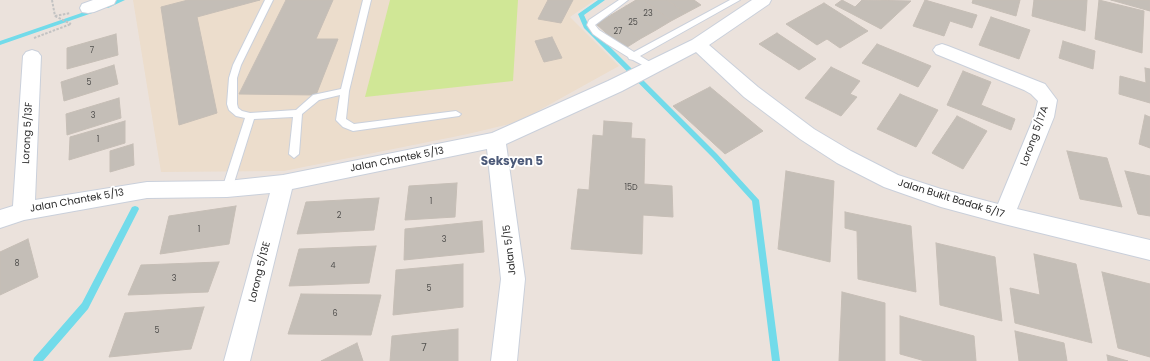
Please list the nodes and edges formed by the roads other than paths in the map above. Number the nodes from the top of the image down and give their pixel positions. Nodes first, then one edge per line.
1 (108, 0) edge
2 (269, 0) edge
3 (367, 0) edge
4 (624, 0) edge
5 (747, 2) edge
6 (88, 8) dead end
7 (698, 44) junction
8 (32, 47) road end
9 (942, 50) dead end
10 (632, 56) junction
11 (652, 67) junction
12 (345, 91) junction
13 (298, 113) junction
14 (456, 114) dead end
15 (250, 116) junction
16 (496, 140) junction
17 (294, 154) dead end
18 (283, 183) junction
19 (226, 188) junction
20 (24, 211) junction
21 (1004, 215) junction
22 (0, 219) edge
23 (1150, 250) edge
24 (237, 361) edge
25 (504, 361) edge

1 - 6 street
2 - 15 lane
3 - 12 lane
4 - 10 lane
5 - 7 street, Jalan Chantek 5/13
5 - 10 lane
7 - 11 street, Jalan Chantek 5/13
7 - 21 street, Jalan Bukit Badak 5/17
8 - 20 street, Lorong 5/13F
9 - 21 street, Lorong 5/17A
10 - 11 lane
11 - 16 street, Jalan Chantek 5/13
12 - 13 lane
12 - 14 lane
13 - 15 lane
13 - 17 lane
15 - 19 lane
16 - 18 street, Jalan Chantek 5/13
16 - 25 street, Jalan 5/15
18 - 19 street, Jalan Chantek 5/13
18 - 24 street, Lorong 5/13E
19 - 20 street, Jalan Chantek 5/13
20 - 22 street, Jalan Chantek 5/13
21 - 23 street, Jalan Bukit Badak 5/17

